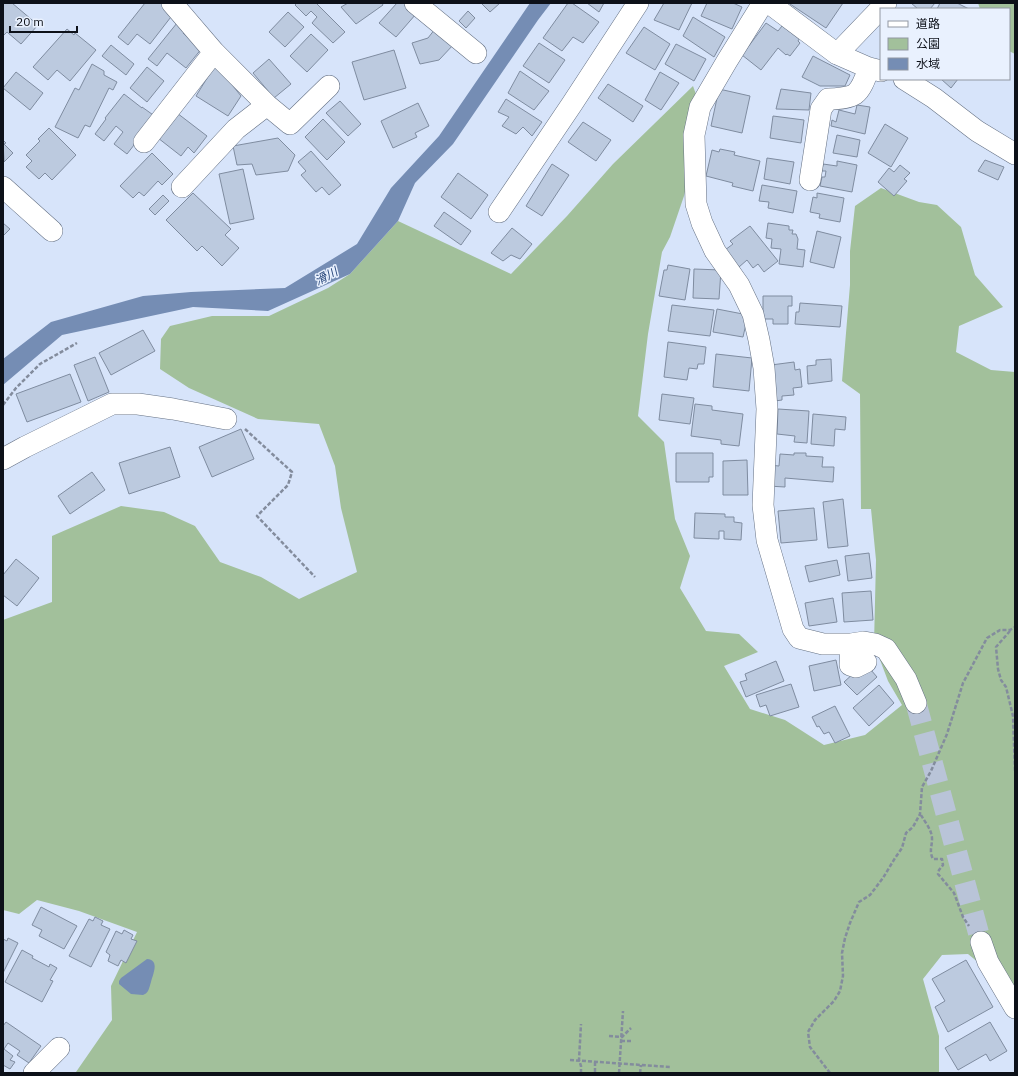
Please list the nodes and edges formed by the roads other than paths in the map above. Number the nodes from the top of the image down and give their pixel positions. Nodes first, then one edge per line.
1 (172, 3) edge
2 (415, 3) edge
3 (638, 3) edge
4 (763, 3) edge
5 (769, 3) edge
6 (880, 9) edge
7 (214, 52) junction
8 (476, 53) dead end
9 (837, 54) junction
10 (875, 70) edge
11 (906, 80) edge
12 (329, 86) dead end
13 (267, 105) junction
14 (144, 142) dead end
15 (1015, 154) edge
16 (810, 180) dead end
17 (182, 187) dead end
18 (3, 188) edge
19 (499, 212) dead end
20 (52, 232) dead end
21 (226, 419) road end
22 (3, 459) edge
23 (851, 644) junction
24 (866, 662) dead end
25 (916, 703) tunnel mouth
26 (981, 942) tunnel mouth
27 (1015, 1008) edge
28 (59, 1048) dead end
29 (34, 1073) edge

1 - 7 street
2 - 8 street
3 - 19 street
4 - 23 street
5 - 9 street
6 - 9 street
7 - 13 street
7 - 14 street
9 - 10 street
10 - 16 street
11 - 15 street
12 - 13 street
13 - 17 street
18 - 20 street
21 - 22 street
23 - 24 street
23 - 25 street
26 - 27 street
28 - 29 street

